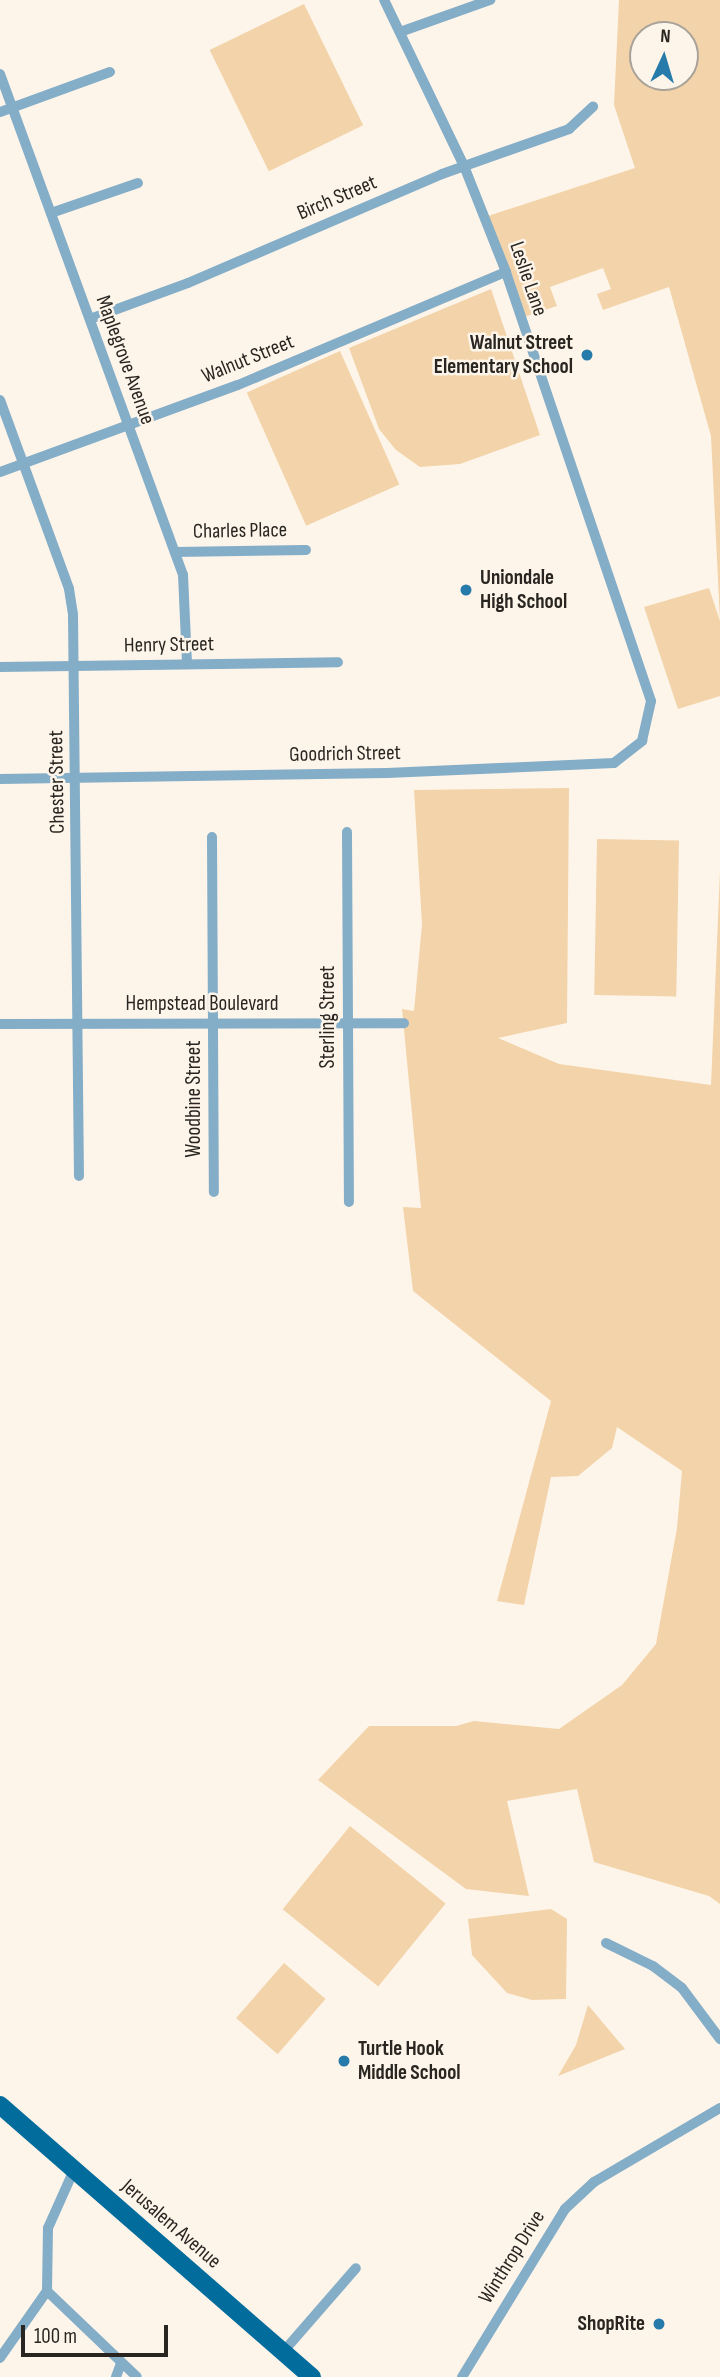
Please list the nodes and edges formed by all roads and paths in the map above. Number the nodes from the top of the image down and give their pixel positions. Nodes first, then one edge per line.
1 (384, 0) edge
2 (489, 0) edge
3 (400, 32) junction
4 (110, 72) dead end
5 (0, 74) edge
6 (593, 107) dead end
7 (12, 108) junction
8 (0, 112) edge
9 (464, 166) junction
10 (138, 183) dead end
11 (51, 213) junction
12 (506, 272) junction
13 (90, 319) junction
14 (0, 400) edge
15 (128, 424) junction
16 (23, 463) junction
17 (0, 472) edge
18 (306, 550) dead end
19 (175, 552) junction
20 (338, 662) dead end
21 (187, 664) junction
22 (74, 666) junction
23 (0, 667) edge
24 (651, 701) joint
25 (76, 778) junction
26 (0, 779) edge
27 (347, 832) dead end
28 (212, 837) dead end
29 (348, 1023) junction
30 (404, 1023) dead end
31 (0, 1024) edge
32 (78, 1024) junction
33 (213, 1024) junction
34 (79, 1176) dead end
35 (214, 1192) dead end
36 (349, 1202) dead end
37 (606, 1943) dead end
38 (720, 2039) edge
39 (0, 2105) edge
40 (720, 2108) edge
41 (74, 2170) junction
42 (356, 2268) dead end
43 (47, 2291) junction
44 (283, 2352) junction
45 (0, 2358) edge
46 (121, 2363) junction
47 (116, 2377) edge
48 (137, 2377) edge
49 (312, 2377) edge
50 (461, 2377) edge

1 - 3 street, Leslie Lane
2 - 3 street
3 - 9 street, Leslie Lane
4 - 7 street
5 - 7 street, Maplegrove Avenue
6 - 9 street, Birch Street
7 - 8 street
7 - 11 street, Maplegrove Avenue
9 - 12 street, Leslie Lane
9 - 13 street, Birch Street
10 - 11 street
11 - 13 street, Maplegrove Avenue
12 - 15 street, Walnut Street
12 - 24 street, Leslie Lane
13 - 15 street, Maplegrove Avenue
14 - 16 street, Chester Street
15 - 16 street, Walnut Street
15 - 19 street, Maplegrove Avenue
16 - 17 street, Walnut Street
16 - 22 street, Chester Street
18 - 19 street, Charles Place
19 - 21 street, Maplegrove Avenue
20 - 21 street, Henry Street
21 - 22 street, Henry Street
22 - 23 street, Henry Street
22 - 25 street, Chester Street
24 - 25 street, Goodrich Street
25 - 26 street, Goodrich Street
25 - 32 street, Chester Street
27 - 29 street, Sterling Street
28 - 33 street, Woodbine Street
29 - 30 street, Hempstead Boulevard
29 - 33 street, Hempstead Boulevard
29 - 36 street, Sterling Street
31 - 32 street, Hempstead Boulevard
32 - 33 street, Hempstead Boulevard
32 - 34 street, Chester Street
33 - 35 street, Woodbine Street
37 - 38 street
39 - 41 main road, Jerusalem Avenue
40 - 50 street, Winthrop Drive
41 - 43 street
41 - 44 main road, Jerusalem Avenue
42 - 44 street
43 - 45 street
43 - 46 street
44 - 49 main road, Jerusalem Avenue
46 - 47 street
46 - 48 street

